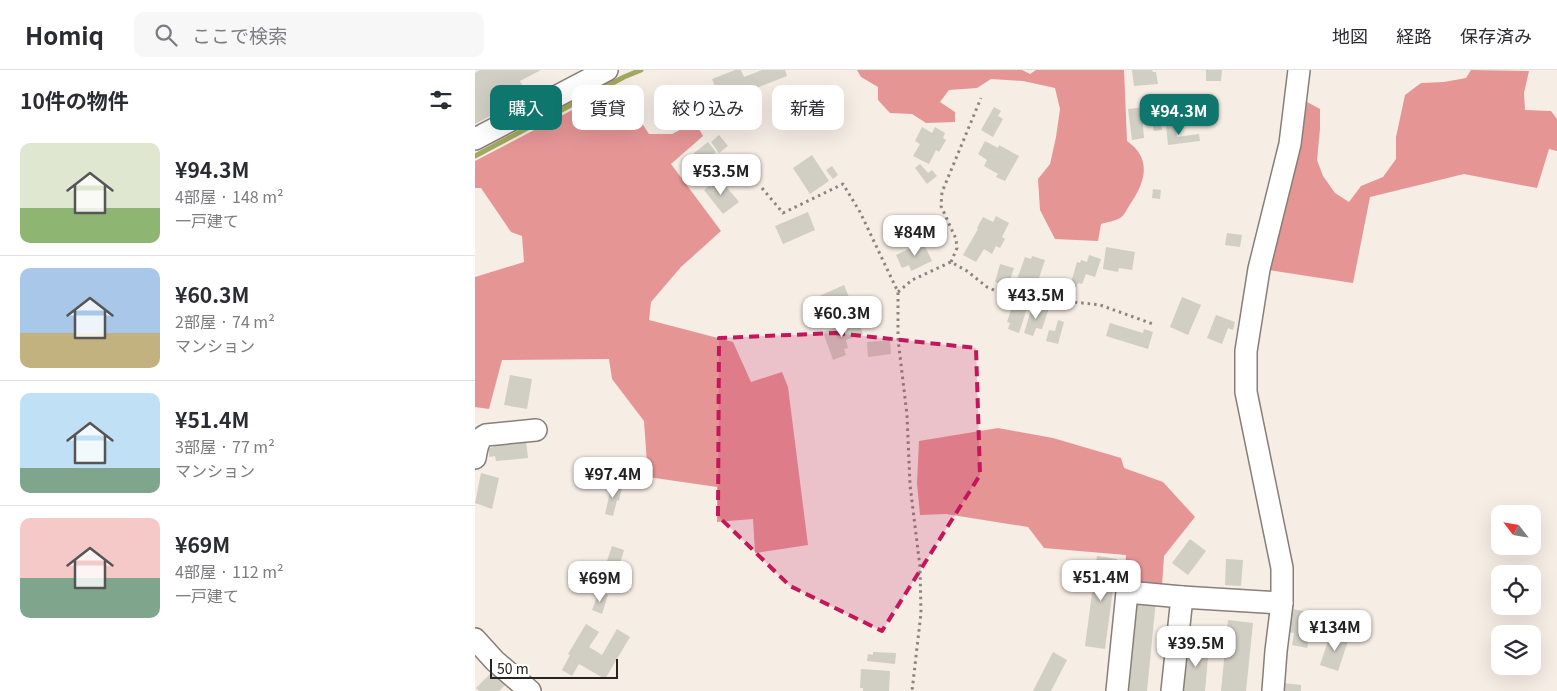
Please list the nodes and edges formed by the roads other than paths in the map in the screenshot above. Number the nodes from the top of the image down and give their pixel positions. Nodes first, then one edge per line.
1 (607, 70) edge
2 (1299, 70) edge
3 (475, 139) edge
4 (536, 430) dead end
5 (475, 458) edge
6 (1182, 597) junction
7 (1282, 603) junction
8 (475, 639) edge
9 (527, 690) edge
10 (1117, 691) edge
11 (1172, 691) edge
12 (1273, 691) edge

1 - 3 street
2 - 7 street
4 - 5 street
6 - 7 street
6 - 10 street
6 - 11 street
7 - 12 street
8 - 9 street

